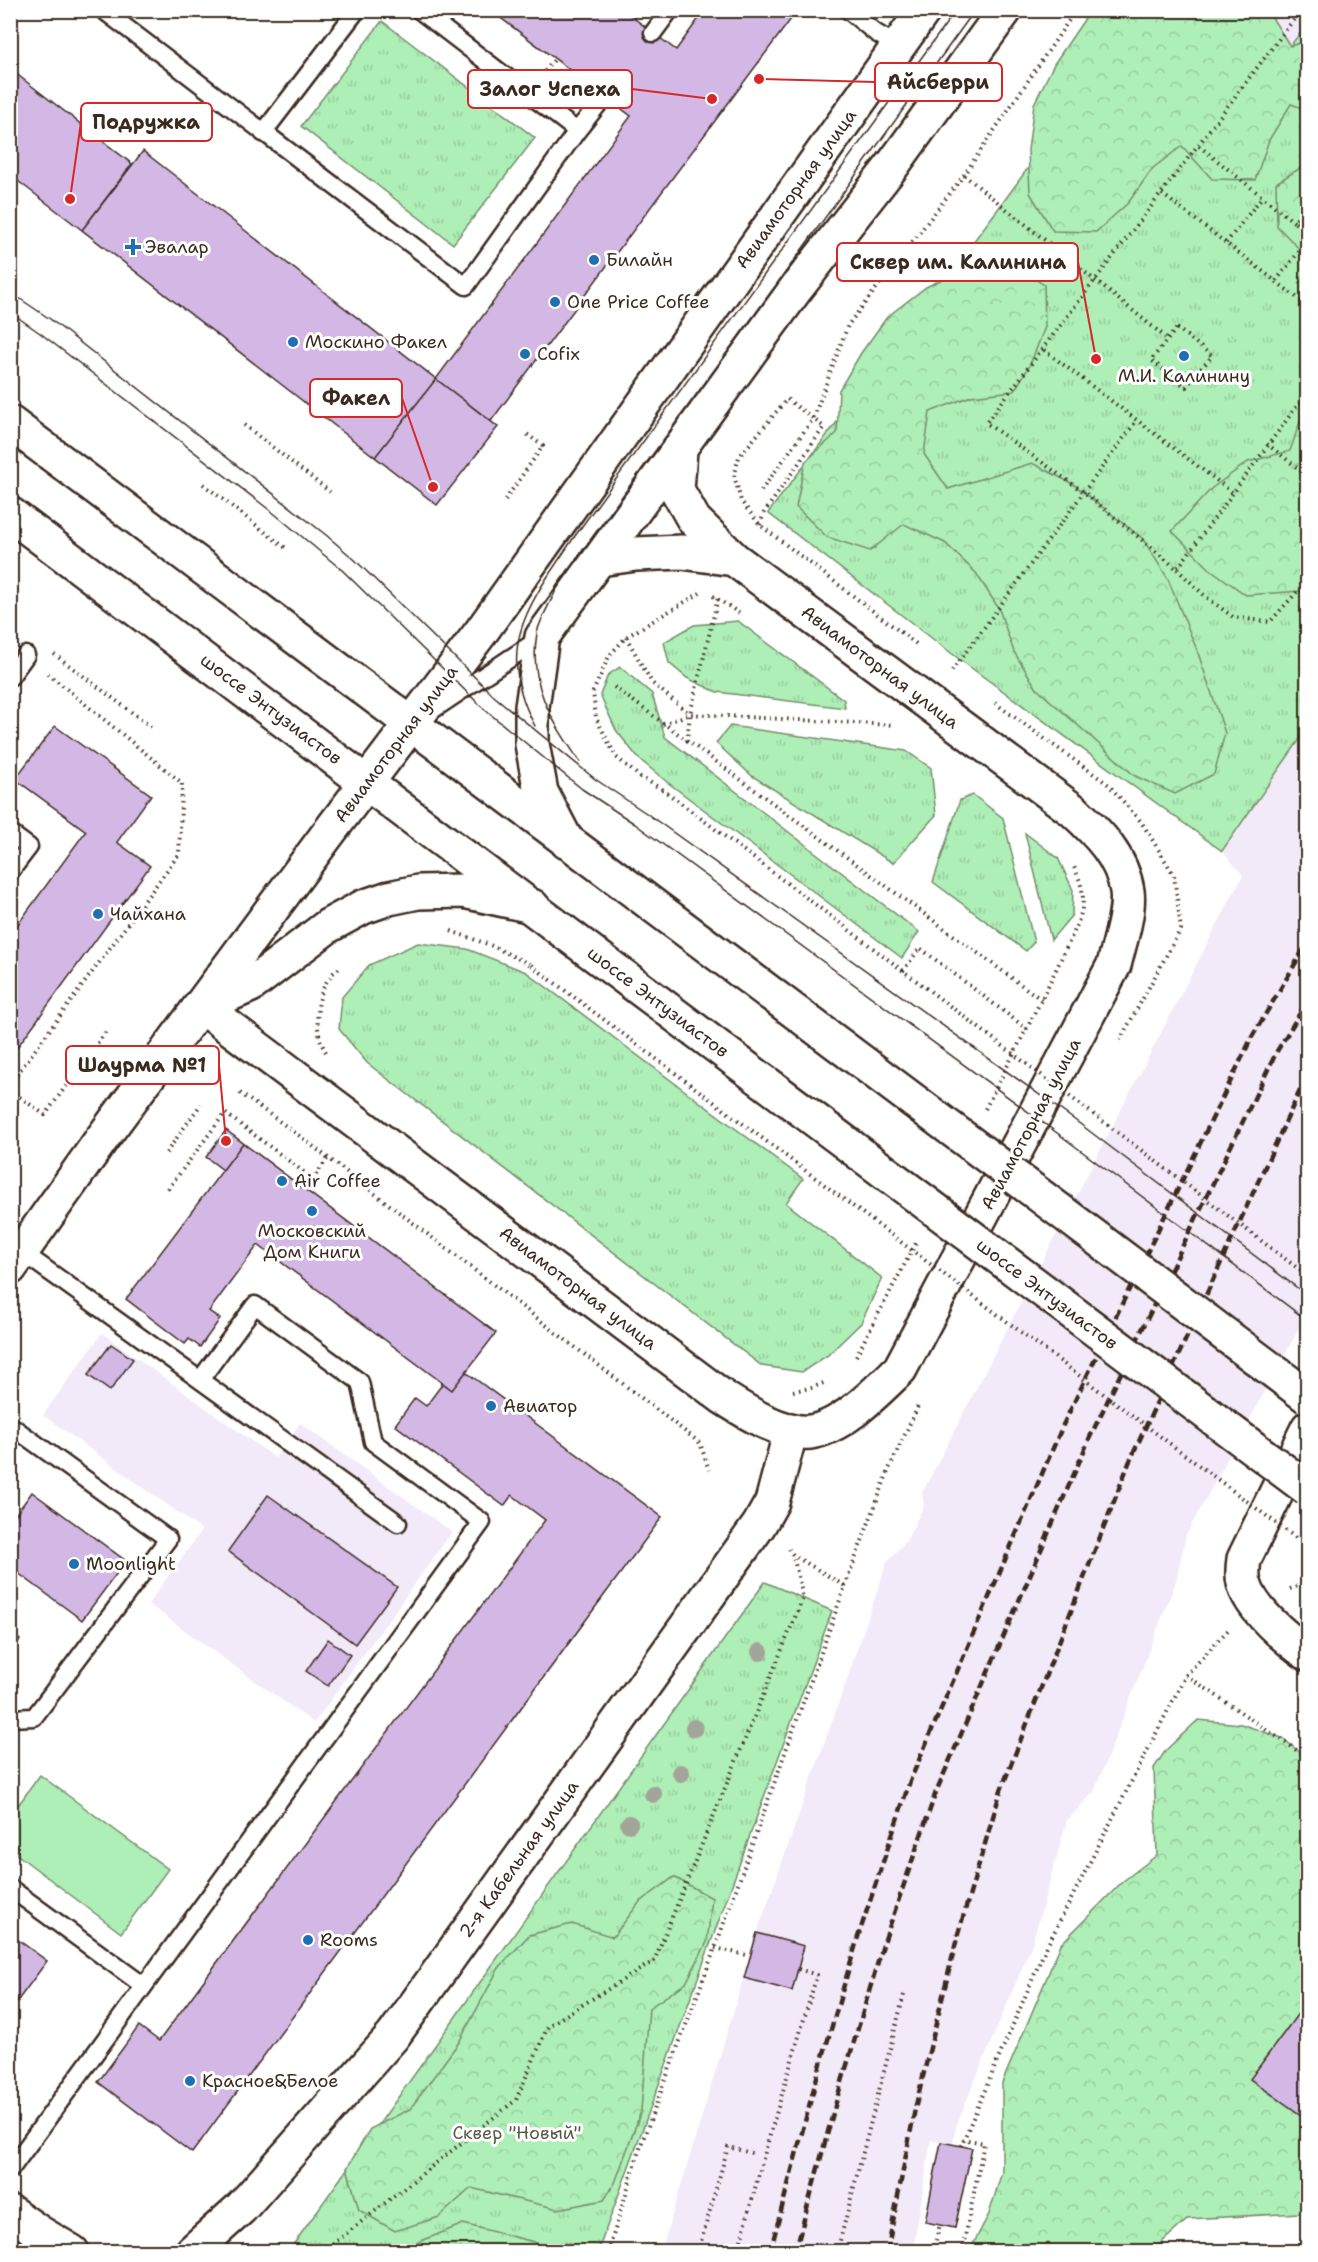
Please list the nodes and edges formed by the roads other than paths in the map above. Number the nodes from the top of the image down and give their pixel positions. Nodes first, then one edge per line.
1 (103, 10) edge
2 (357, 10) edge
3 (419, 10) edge
4 (670, 10) edge
5 (848, 10) edge
6 (924, 10) edge
7 (1005, 10) edge
8 (653, 33) dead end
9 (898, 46) junction
10 (604, 96) dead end
11 (577, 131) junction
12 (263, 133) junction
13 (10, 423) edge
14 (680, 450) junction
15 (10, 514) edge
16 (734, 558) junction
17 (600, 559) junction
18 (542, 638) junction
19 (26, 655) road end
20 (10, 677) edge
21 (411, 725) junction
22 (368, 782) junction
23 (10, 833) edge
24 (567, 842) junction
25 (10, 872) edge
26 (532, 906) junction
27 (201, 1006) junction
28 (16, 1260) edge
29 (200, 1380) junction
30 (1308, 1396) edge
31 (10, 1425) edge
32 (1308, 1428) edge
33 (791, 1430) junction
34 (1308, 1489) edge
35 (398, 1523) dead end
36 (1308, 1654) edge
37 (10, 1718) edge
38 (10, 1888) edge
39 (144, 1986) junction
40 (10, 2170) edge
41 (10, 2212) edge
42 (36, 2242) edge
43 (72, 2252) edge
44 (192, 2252) edge

1 - 12 lane
2 - 12 lane
3 - 11 lane
4 - 8 lane
5 - 9 lane
6 - 9 main road, Авиамоторная улица
7 - 14 main road
9 - 21 main road, Авиамоторная улица
10 - 11 lane
11 - 12 lane
13 - 21 main road
14 - 16 main road, Авиамоторная улица
14 - 17 main road
15 - 22 main road, шоссе Энтузиастов
16 - 17 main road
16 - 33 main road, Авиамоторная улица
17 - 18 main road
18 - 21 lane
18 - 24 main road
19 - 20 lane
21 - 22 main road, Авиамоторная улица
21 - 24 main road
22 - 26 main road, шоссе Энтузиастов
22 - 27 main road, Авиамоторная улица
23 - 25 lane
24 - 30 main road, bridge
26 - 27 main road
26 - 34 main road, шоссе Энтузиастов, bridge
27 - 28 main road, Авиамоторная улица
27 - 33 main road, Авиамоторная улица
28 - 29 lane
29 - 35 lane
29 - 39 lane
31 - 37 lane
32 - 36 main road
33 - 44 main road, 2-я Кабельная улица
38 - 39 lane
39 - 40 lane
41 - 42 main road
42 - 43 main road

